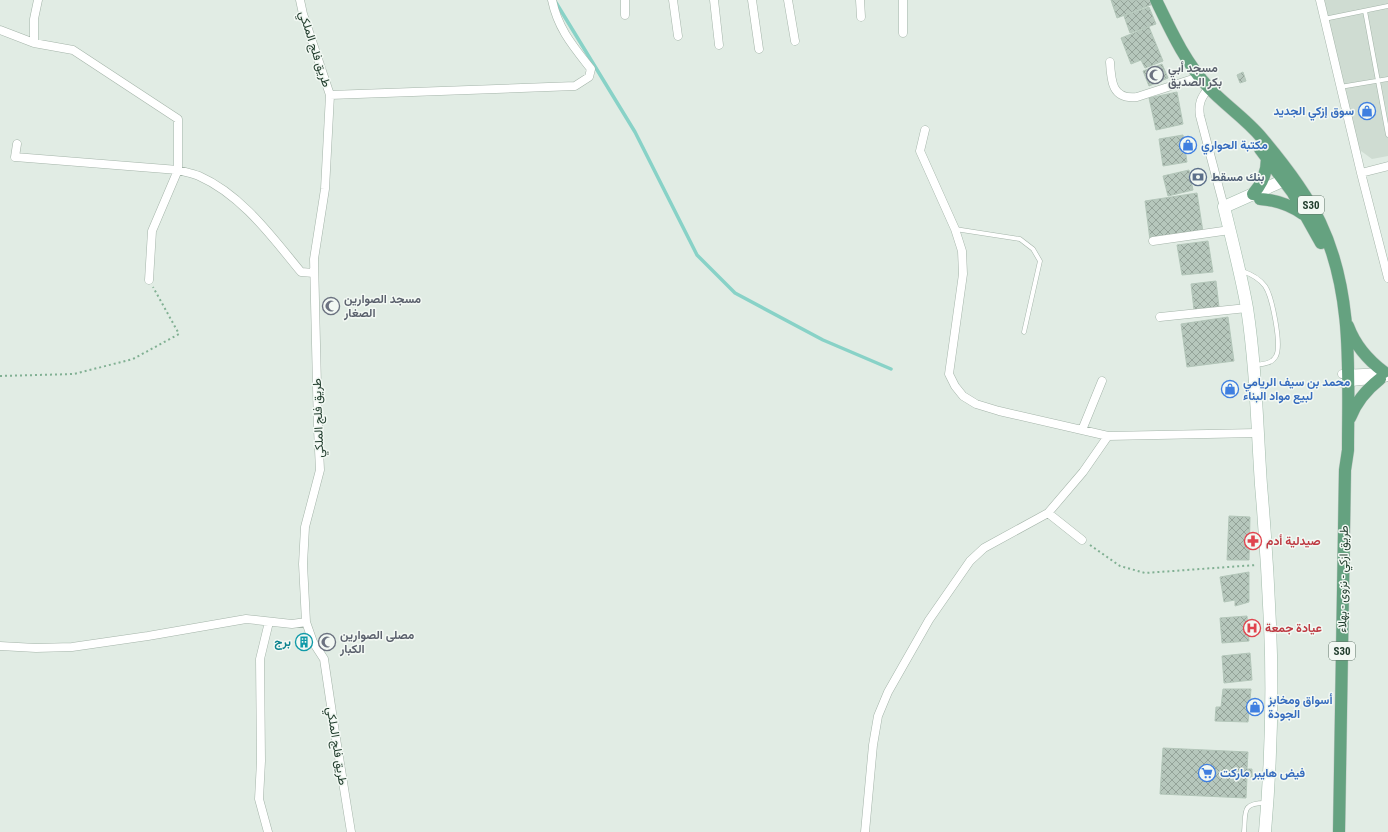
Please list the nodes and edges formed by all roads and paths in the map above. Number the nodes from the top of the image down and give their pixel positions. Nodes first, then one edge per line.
1 (38, 0) edge
2 (300, 0) edge
3 (552, 0) edge
4 (625, 0) edge
5 (672, 0) edge
6 (714, 0) edge
7 (752, 0) edge
8 (788, 0) edge
9 (860, 0) edge
10 (904, 0) edge
11 (1156, 0) edge
12 (1320, 0) edge
13 (1388, 6) edge
14 (1365, 11) junction
15 (625, 15) dead end
16 (861, 17) dead end
17 (1324, 20) junction
18 (0, 30) edge
19 (903, 33) dead end
20 (678, 36) dead end
21 (795, 41) dead end
22 (34, 43) junction
23 (719, 45) dead end
24 (759, 49) dead end
25 (1110, 62) dead end
26 (1199, 77) junction
27 (1388, 79) edge
28 (1378, 80) junction
29 (1340, 87) junction
30 (1209, 88) junction
31 (330, 95) junction
32 (1233, 111) junction
33 (925, 130) dead end
34 (1388, 135) edge
35 (16, 144) dead end
36 (1268, 158) junction
37 (1388, 166) edge
38 (178, 170) junction
39 (1361, 173) junction
40 (1287, 180) junction
41 (1256, 196) junction
42 (1225, 210) junction
43 (1306, 216) junction
44 (955, 229) junction
45 (1230, 230) junction
46 (1153, 241) dead end
47 (1239, 270) junction
48 (314, 273) junction
49 (1388, 278) edge
50 (149, 280) joint
51 (1247, 308) junction
52 (1160, 317) dead end
53 (1346, 321) junction
54 (1024, 332) dead end
55 (1254, 365) junction
56 (1385, 375) edge
57 (0, 376) edge
58 (1345, 378) junction
59 (1102, 381) dead end
60 (1348, 423) junction
61 (1082, 430) junction
62 (1257, 433) junction
63 (1108, 436) junction
64 (1345, 470) junction
65 (1048, 514) junction
66 (1082, 540) joint
67 (1267, 565) junction
68 (268, 622) junction
69 (306, 622) junction
70 (0, 646) edge
71 (1268, 803) junction
72 (268, 832) edge
73 (351, 832) edge
74 (865, 832) edge
75 (1244, 832) edge
76 (1265, 832) edge
77 (1339, 832) edge

1 - 22 street
2 - 31 street, طريق فلج الملكي
3 - 31 street
4 - 15 street
5 - 20 street
6 - 23 street
7 - 24 street
8 - 21 street
9 - 16 street
10 - 19 street
11 - 26 main road, طريق ازكي - نزوى - بهلاء / S30
12 - 17 street
13 - 14 lane
14 - 17 lane
14 - 28 lane
17 - 29 street
18 - 22 street
22 - 38 street
25 - 26 street
26 - 30 main road, طريق ازكي - نزوى - بهلاء / S30
27 - 28 lane
28 - 29 lane
28 - 34 lane
29 - 39 street
30 - 32 main road, طريق ازكي - نزوى - بهلاء / S30
30 - 42 street
31 - 48 street, طريق فلج الملكي
32 - 36 main road, طريق ازكي - نزوى - بهلاء / S30
32 - 40 main road, طريق ازكي - نزوى - بهلاء / S30
33 - 44 street
35 - 38 street
36 - 40 main road, طريق ازكي - نزوى - بهلاء / S30
36 - 41 main road
37 - 39 street
38 - 48 street
38 - 50 street
39 - 49 street
40 - 41 street
40 - 43 main road, طريق ازكي - نزوى - بهلاء / S30
40 - 53 main road, طريق ازكي - نزوى - بهلاء / S30
41 - 42 street
41 - 43 main road
42 - 45 street
43 - 58 main road, طريق ازكي - نزوى - بهلاء / S30
44 - 54 lane
44 - 61 street
45 - 46 street
45 - 47 street
47 - 51 street
47 - 55 lane
48 - 69 street, طريق فلج الملكي
50 - 57 path
51 - 52 street
51 - 55 street
53 - 56 main road
53 - 58 main road, طريق ازكي - نزوى - بهلاء / S30
55 - 62 street
56 - 58 street
56 - 60 main road
58 - 60 main road, طريق ازكي - نزوى - بهلاء / S30
58 - 64 main road, طريق ازكي - نزوى - بهلاء / S30
59 - 61 street
60 - 64 main road, طريق ازكي - نزوى - بهلاء / S30
61 - 63 street
62 - 63 street
62 - 67 street
63 - 65 street
64 - 77 main road, طريق ازكي - نزوى - بهلاء / S30
65 - 66 street
65 - 74 street
66 - 67 path
67 - 71 street
68 - 69 street
68 - 70 street
68 - 72 street
69 - 73 street, طريق فلج الملكي
71 - 75 lane
71 - 76 street

